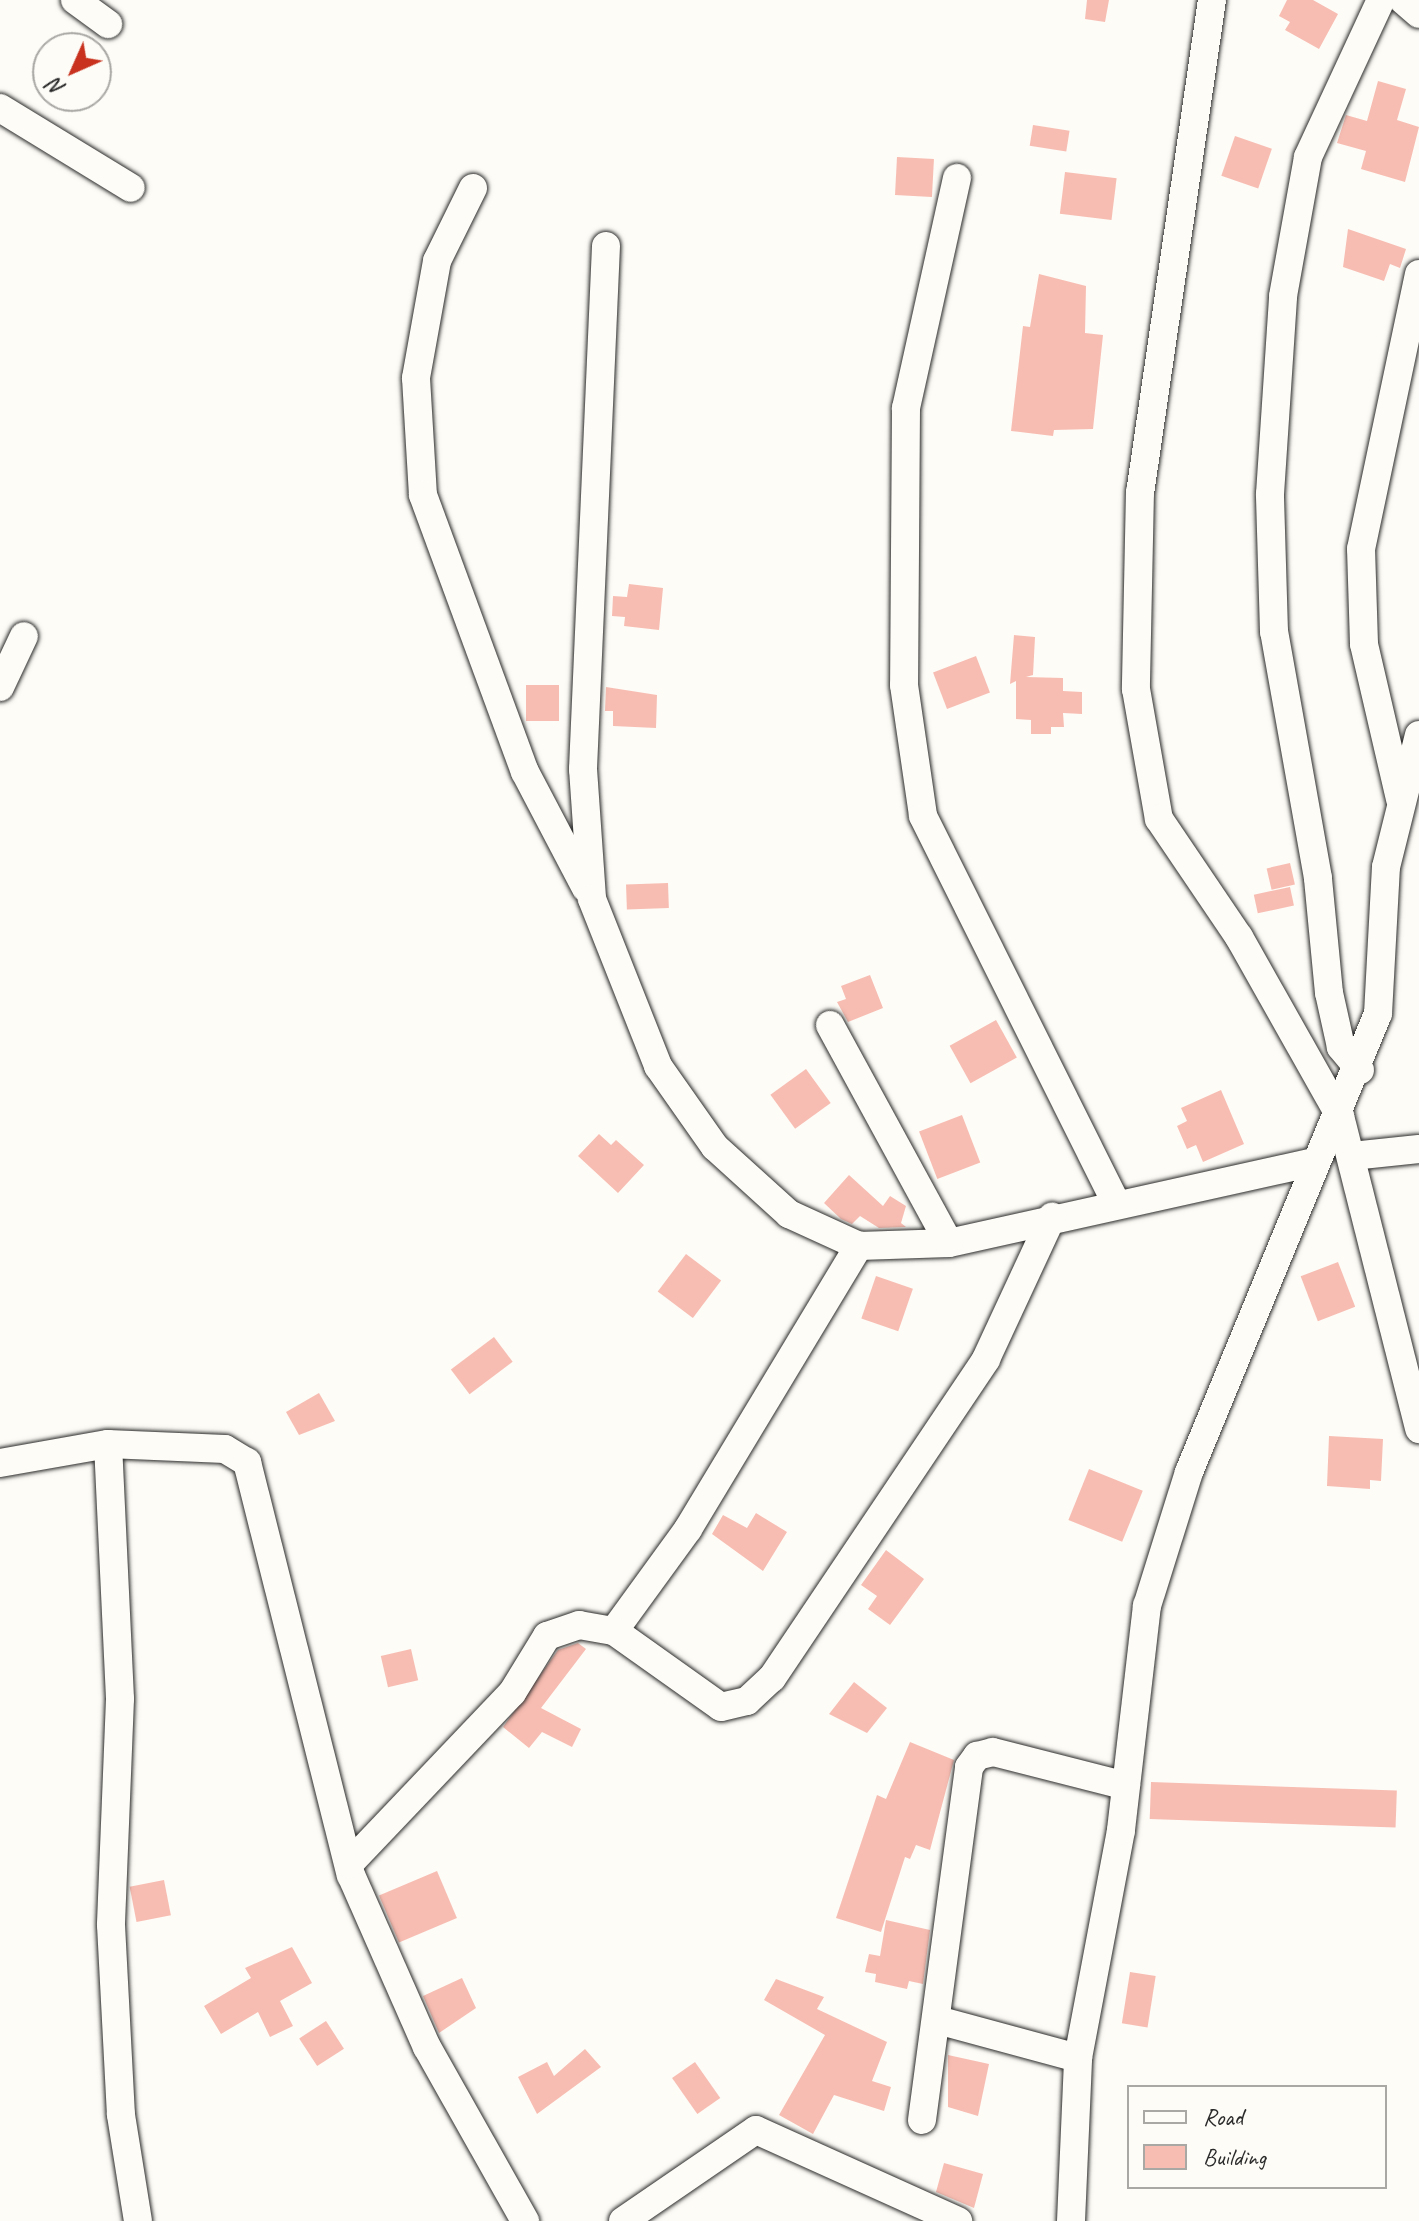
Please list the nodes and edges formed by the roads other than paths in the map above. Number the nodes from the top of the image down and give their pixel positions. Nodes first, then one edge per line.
1 (75, 0) edge
2 (1212, 0) edge
3 (1381, 0) edge
4 (1403, 0) edge
5 (1419, 14) edge
6 (108, 24) dead end
7 (0, 108) edge
8 (957, 178) dead end
9 (131, 188) dead end
10 (473, 188) dead end
11 (606, 246) dead end
12 (1419, 274) edge
13 (24, 636) dead end
14 (0, 687) edge
15 (1419, 735) edge
16 (1400, 800) junction
17 (592, 899) junction
18 (830, 1025) dead end
19 (1360, 1070) junction
20 (1340, 1116) junction
21 (1419, 1149) edge
22 (1352, 1156) junction
23 (1313, 1162) junction
24 (1115, 1201) junction
25 (1052, 1217) junction
26 (949, 1243) junction
27 (859, 1246) junction
28 (1419, 1429) edge
29 (108, 1444) junction
30 (0, 1463) edge
31 (614, 1631) junction
32 (1126, 1786) junction
33 (349, 1864) junction
34 (937, 2020) junction
35 (1078, 2058) junction
36 (922, 2120) dead end
37 (138, 2221) edge
38 (525, 2221) edge
39 (623, 2221) edge
40 (958, 2221) edge
41 (1071, 2221) edge

1 - 6 street
2 - 20 street
3 - 19 street
4 - 5 street
7 - 9 street
8 - 24 street
10 - 17 street
11 - 17 street
12 - 16 street
13 - 14 street
15 - 16 street
16 - 19 street
17 - 27 street
18 - 26 street
19 - 20 street
20 - 22 street
20 - 23 street
21 - 22 street
22 - 28 street
23 - 24 street
23 - 32 street
24 - 25 street
25 - 26 street
25 - 31 street
26 - 27 street
27 - 31 street
29 - 30 street
29 - 33 street
29 - 37 street
31 - 33 street
32 - 34 street
32 - 35 street
33 - 38 street
34 - 35 street
34 - 36 street
35 - 41 street
39 - 40 street

